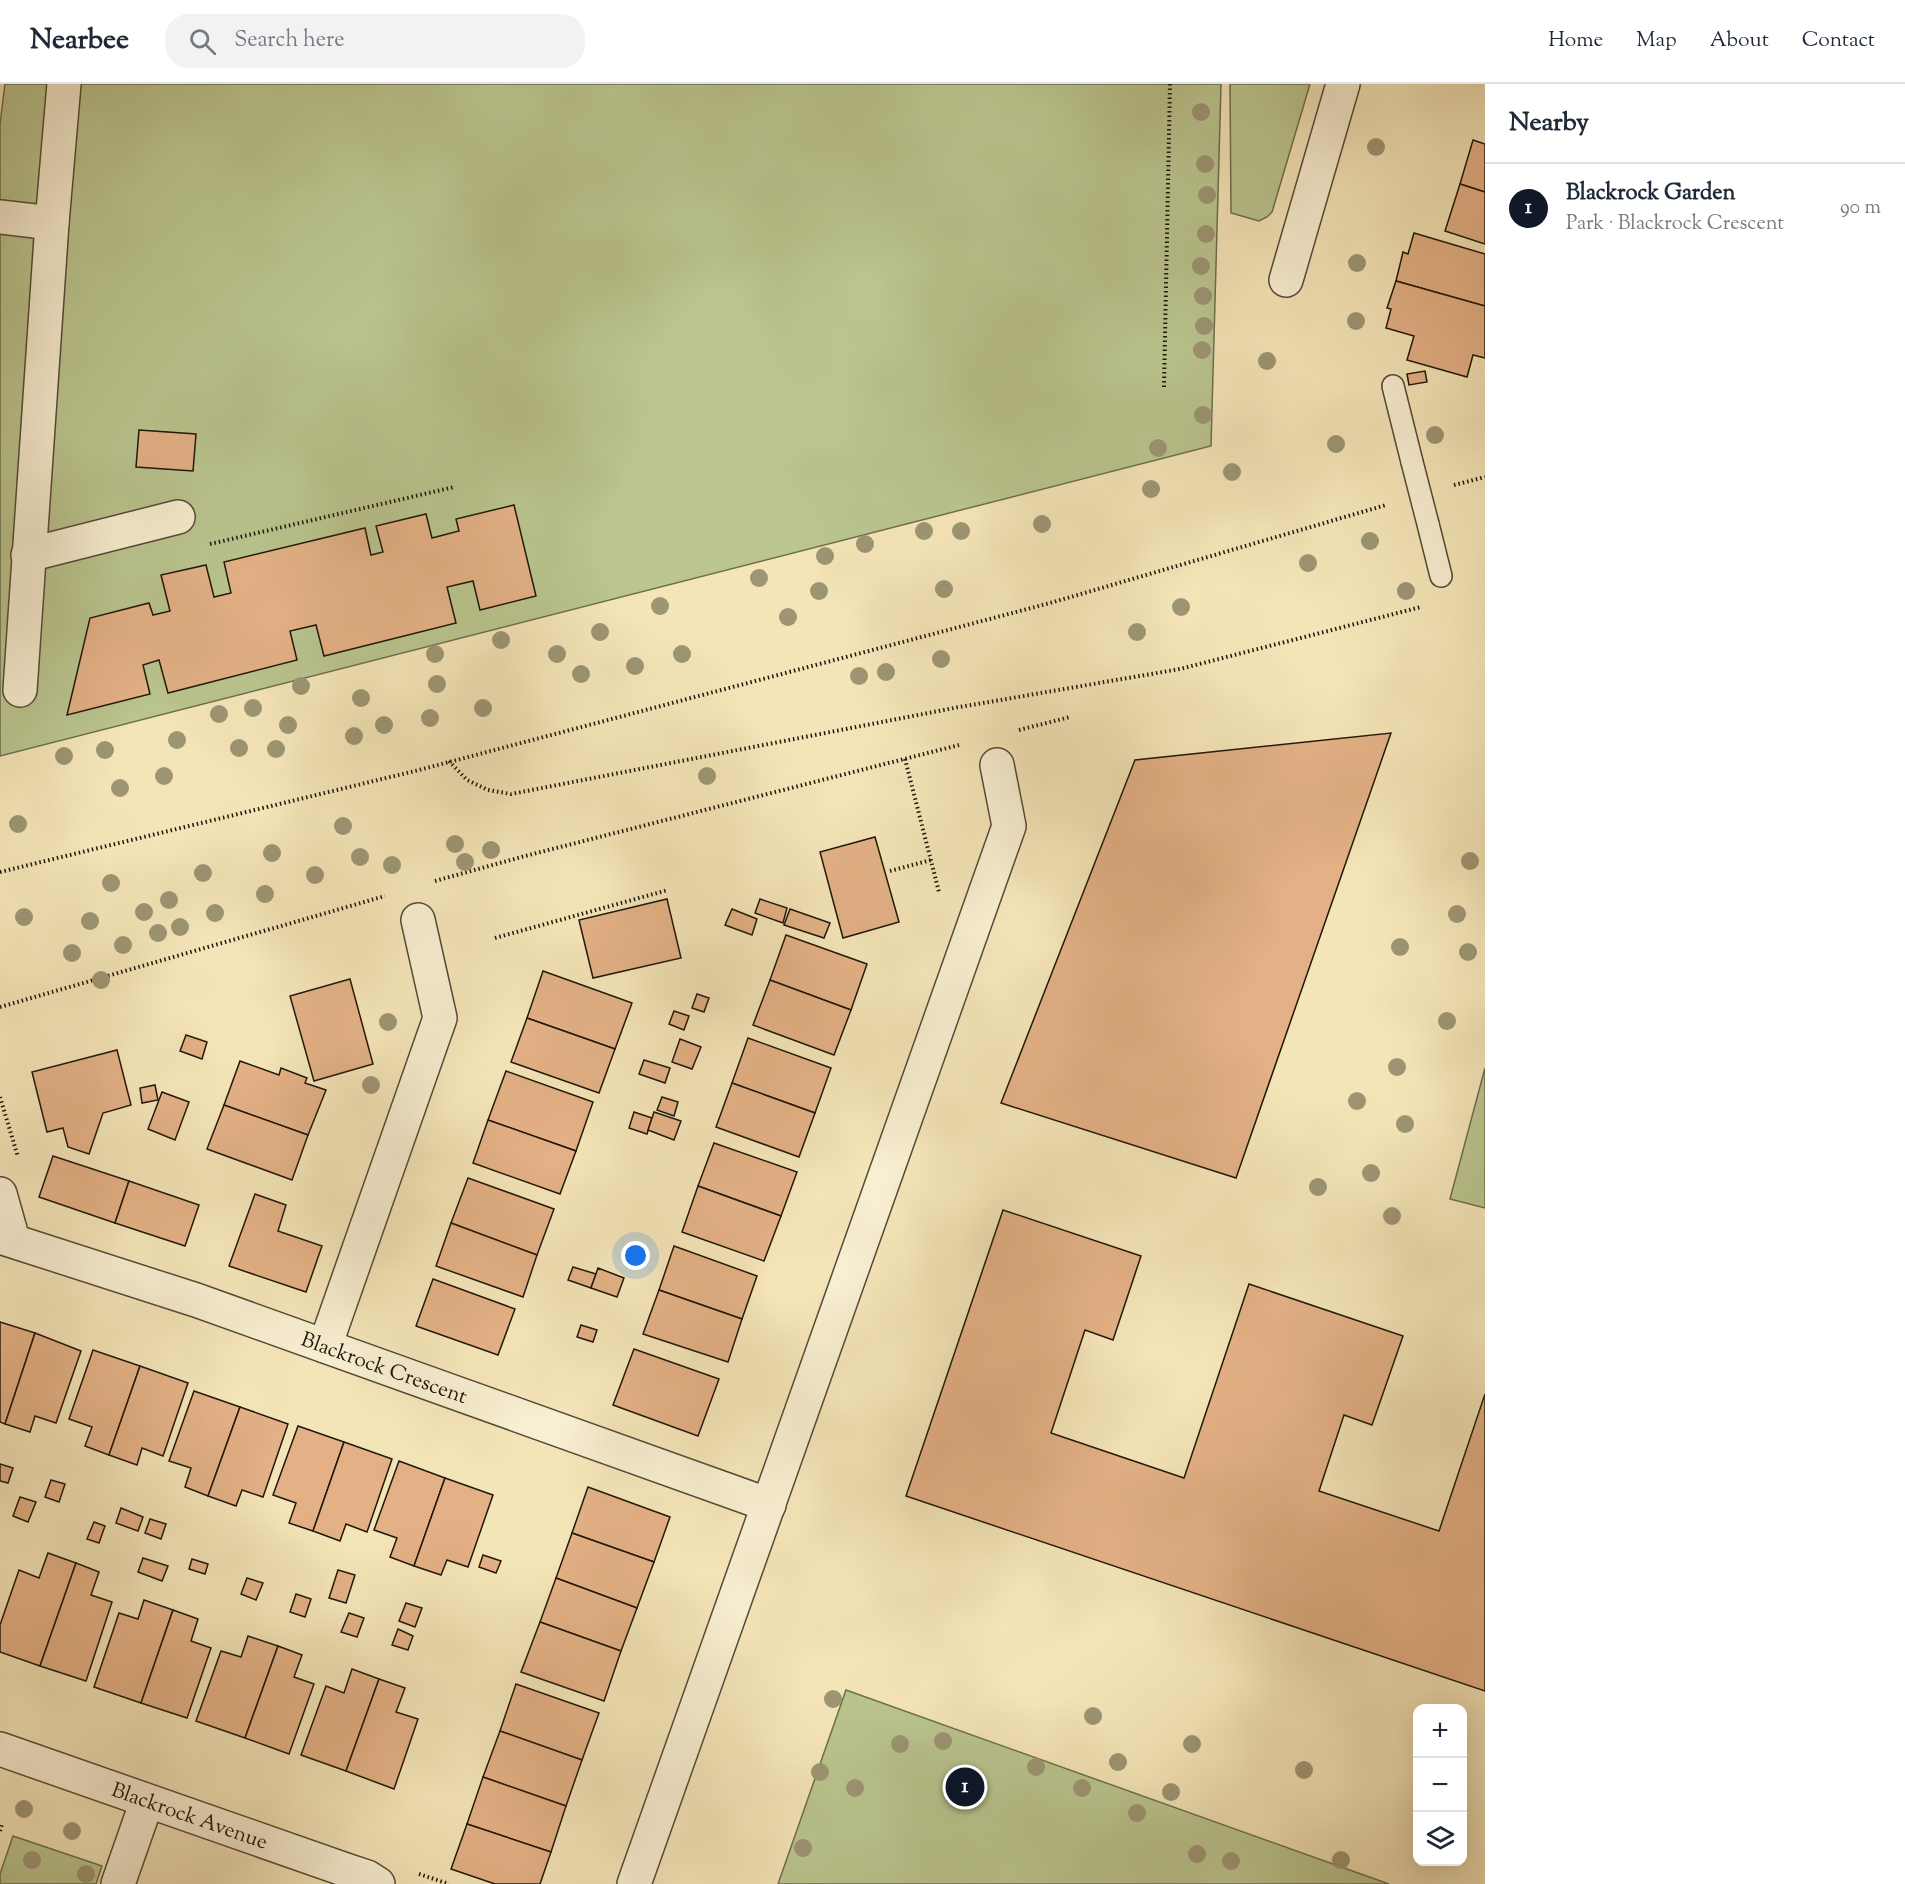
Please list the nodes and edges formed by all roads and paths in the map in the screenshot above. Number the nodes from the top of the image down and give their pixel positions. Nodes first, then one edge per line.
1 (64, 84) edge
2 (1170, 84) edge
3 (1343, 84) edge
4 (0, 217) edge
5 (52, 223) junction
6 (1286, 280) dead end
7 (1393, 386) dead end
8 (1164, 387) dead end
9 (1485, 477) edge
10 (454, 487) dead end
11 (1444, 488) dead end
12 (1388, 505) dead end
13 (178, 517) dead end
14 (202, 546) dead end
15 (28, 555) junction
16 (1441, 576) dead end
17 (1426, 606) dead end
18 (20, 690) dead end
19 (1070, 717) dead end
20 (1015, 731) dead end
21 (960, 745) dead end
22 (450, 761) junction
23 (997, 765) dead end
24 (931, 860) dead end
25 (890, 871) dead end
26 (0, 872) edge
27 (435, 881) dead end
28 (668, 890) dead end
29 (390, 894) dead end
30 (418, 920) dead end
31 (495, 938) dead end
32 (0, 1006) edge
33 (0, 1194) edge
34 (7, 1239) edge
35 (325, 1346) junction
36 (769, 1504) junction
37 (0, 1749) edge
38 (147, 1801) junction
39 (2, 1824) dead end
40 (0, 1831) edge
41 (118, 1884) edge
42 (378, 1884) edge
43 (634, 1884) edge

1 - 5 street
2 - 8 path
3 - 6 street
4 - 5 street
5 - 15 street
7 - 16 lane, bridge
9 - 11 path
10 - 14 path
12 - 22 path
13 - 15 street
15 - 18 street
17 - 22 path
19 - 20 path
21 - 27 path
22 - 26 path
23 - 36 street
24 - 25 path
28 - 31 path
29 - 32 path
30 - 35 street
33 - 34 street
34 - 35 street, Blackrock Crescent
35 - 36 street, Blackrock Crescent
36 - 43 street
37 - 38 street, Blackrock Avenue
38 - 41 street
38 - 42 street, Blackrock Avenue
39 - 40 path

